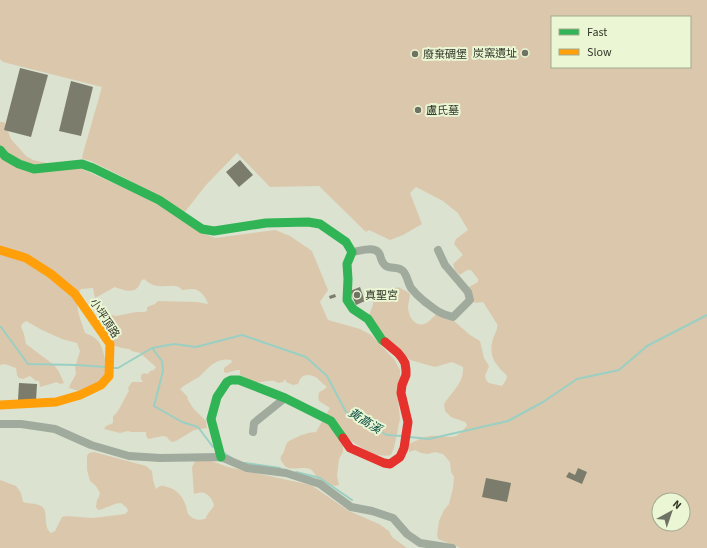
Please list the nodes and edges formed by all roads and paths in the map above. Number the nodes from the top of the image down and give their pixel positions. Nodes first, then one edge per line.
1 (0, 150) edge
2 (0, 250) edge
3 (438, 250) dead end
4 (352, 252) junction
5 (285, 398) junction
6 (0, 405) edge
7 (0, 424) edge
8 (253, 432) dead end
9 (221, 457) junction
10 (452, 548) edge

1 - 4 street
2 - 6 street, 小坪頂路
3 - 4 street
4 - 5 street
5 - 8 street
5 - 9 street
7 - 9 street
9 - 10 street

